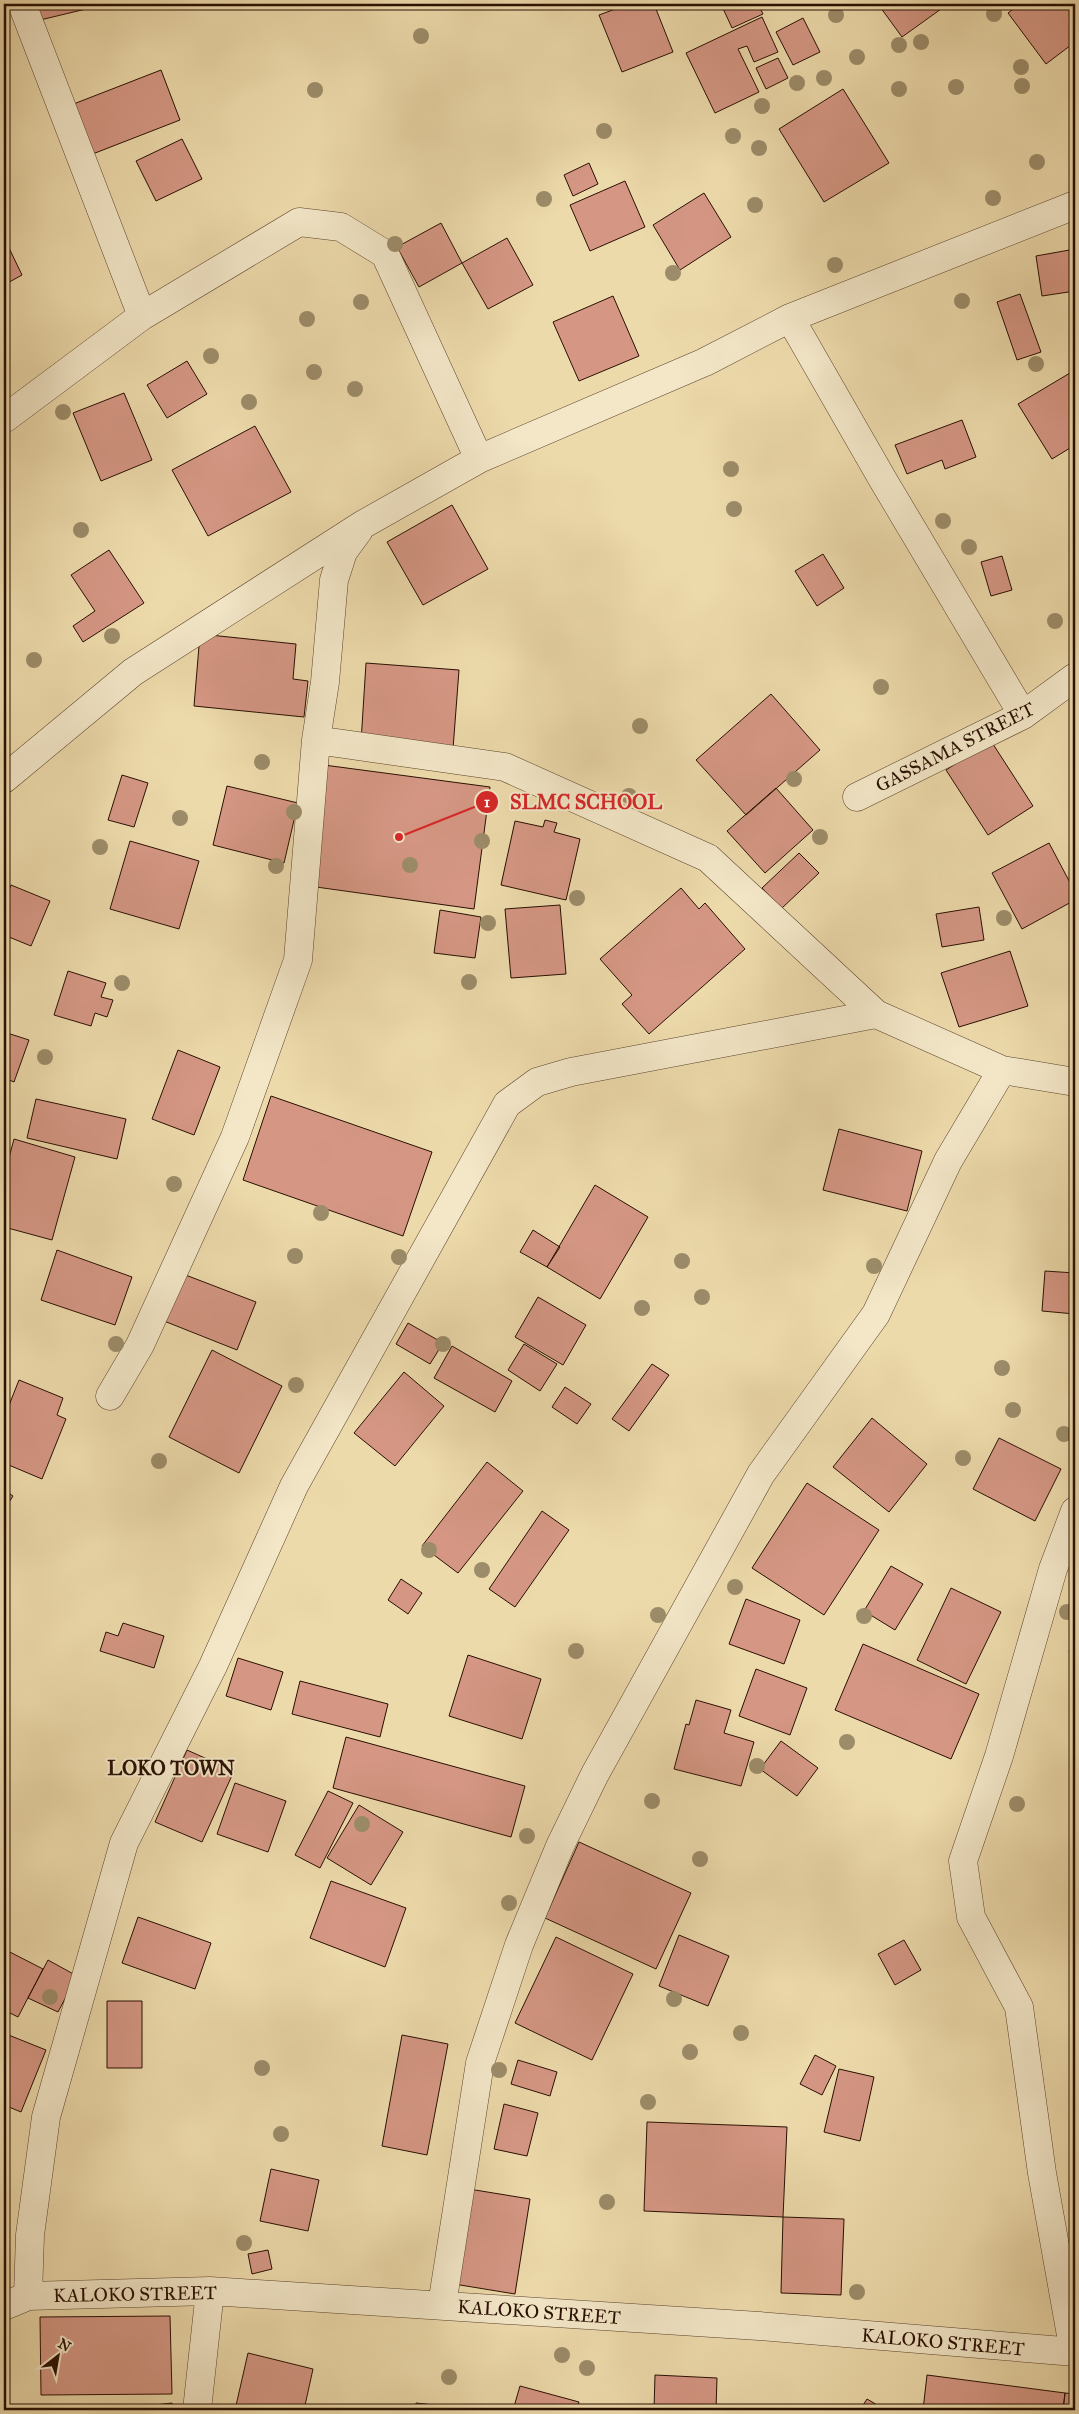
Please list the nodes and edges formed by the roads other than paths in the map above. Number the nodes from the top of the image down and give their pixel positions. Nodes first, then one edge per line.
1 (22, 4) edge
2 (1075, 205) edge
3 (142, 316) junction
4 (790, 318) junction
5 (4, 419) edge
6 (479, 459) junction
7 (362, 526) junction
8 (1075, 677) edge
9 (1023, 715) junction
10 (316, 740) junction
11 (4, 779) edge
12 (857, 797) dead end
13 (876, 1014) junction
14 (1002, 1070) junction
15 (1075, 1082) edge
16 (110, 1396) dead end
17 (1075, 1511) edge
18 (210, 2291) junction
19 (16, 2301) edge
20 (442, 2306) junction
21 (1075, 2352) edge
22 (197, 2410) edge

1 - 3 street
2 - 4 street
3 - 5 street
3 - 6 street
4 - 6 street
4 - 9 street
6 - 7 street
7 - 10 street
7 - 11 street
8 - 9 street, GASSAMA STREET
9 - 12 street, GASSAMA STREET
10 - 13 street
10 - 16 street
13 - 14 street
13 - 19 street
14 - 15 street
14 - 20 street
17 - 21 street
18 - 19 street, KALOKO STREET
18 - 20 street, KALOKO STREET
18 - 22 street
20 - 21 street, KALOKO STREET

